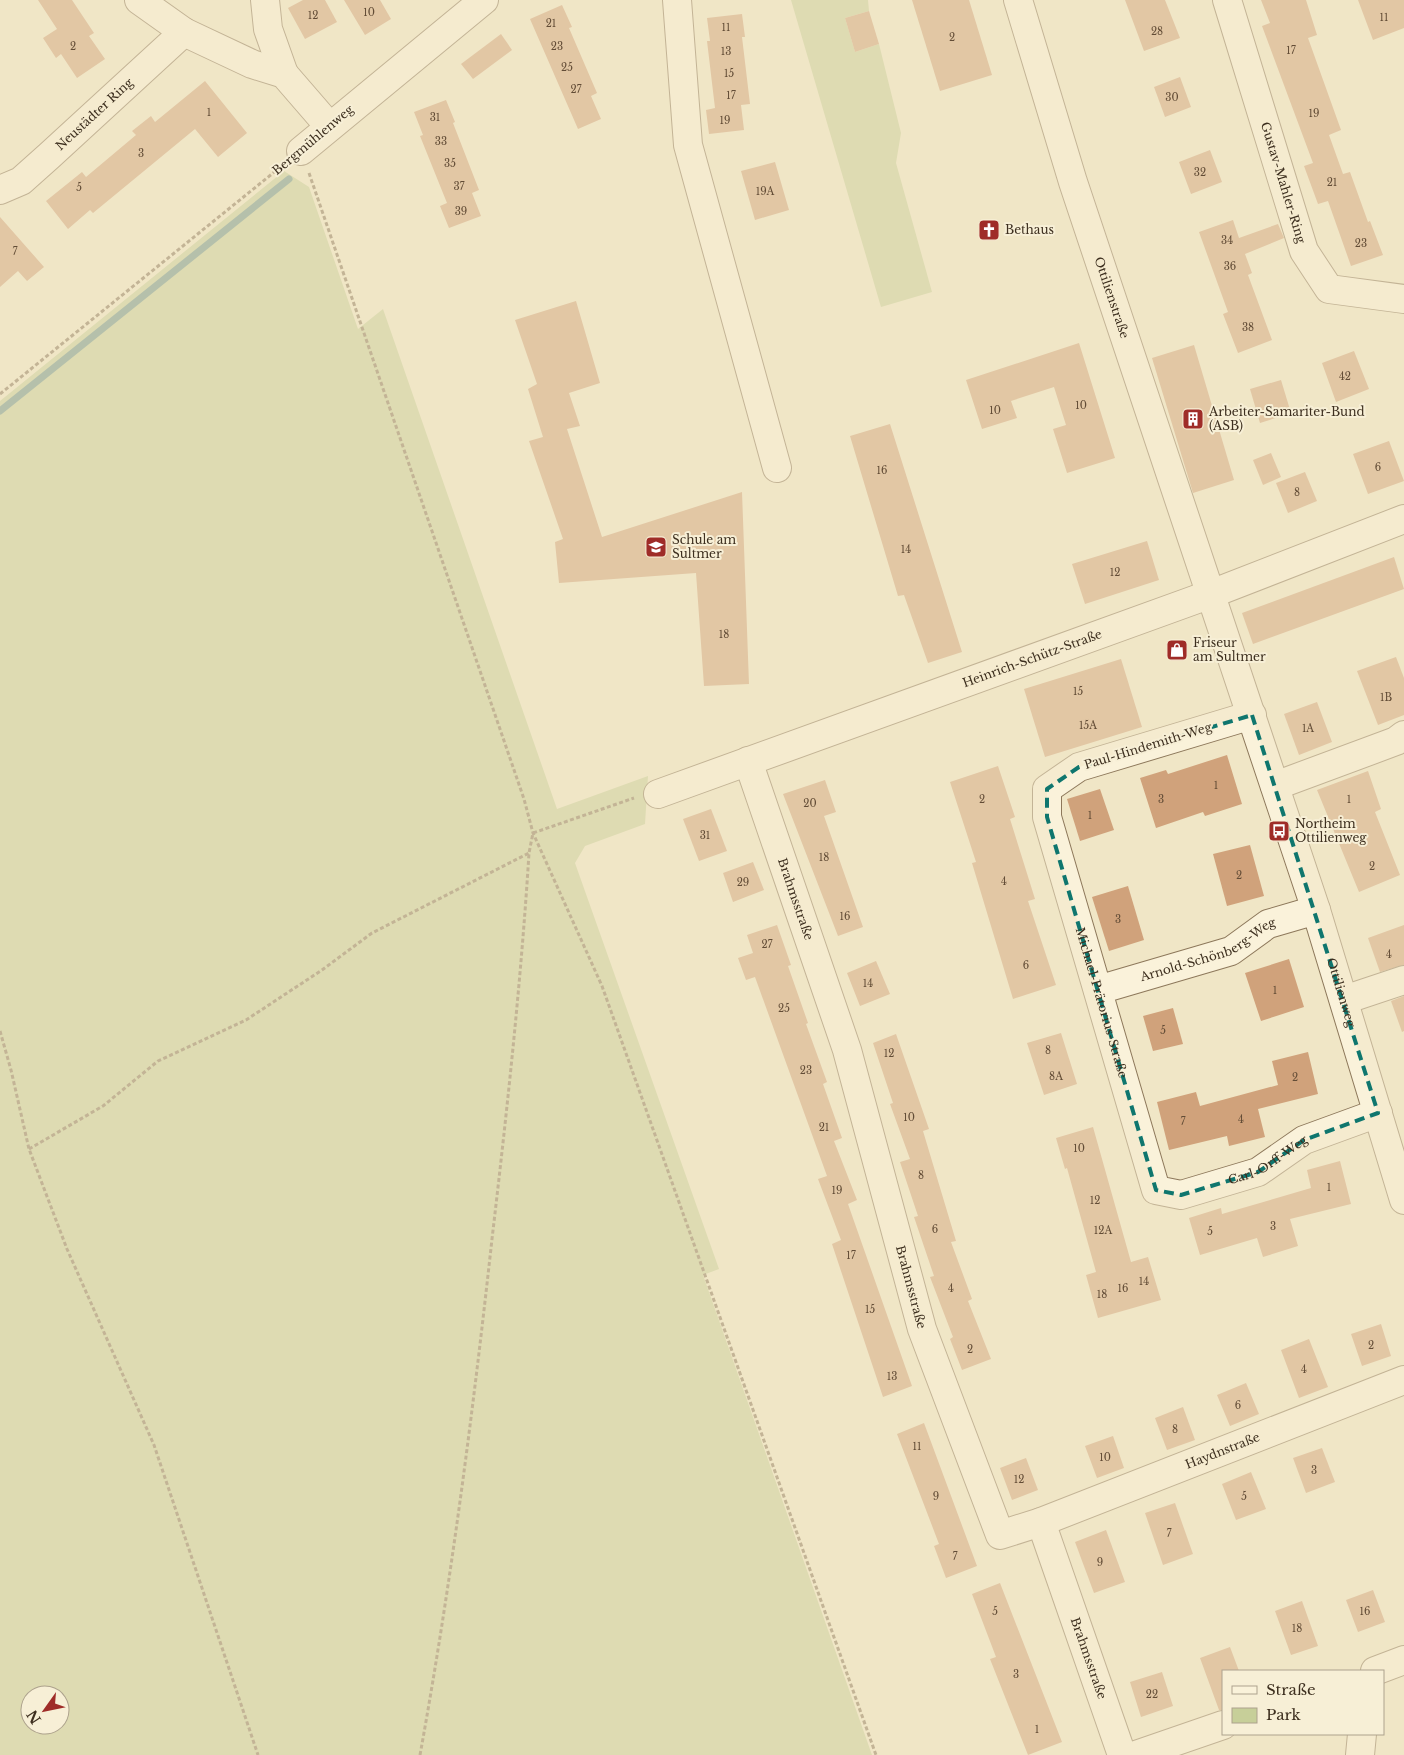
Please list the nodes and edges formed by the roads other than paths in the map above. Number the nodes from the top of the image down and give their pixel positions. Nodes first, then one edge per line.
1 (139, 0) edge
2 (265, 0) edge
3 (484, 0) edge
4 (677, 0) edge
5 (1018, 0) edge
6 (1227, 0) edge
7 (184, 32) junction
8 (284, 74) junction
9 (329, 126) junction
10 (301, 151) road end
11 (0, 190) edge
12 (1404, 300) edge
13 (777, 468) dead end
14 (1404, 519) edge
15 (1211, 594) junction
16 (1252, 715) junction
17 (1404, 735) edge
18 (748, 761) junction
19 (1274, 786) junction
20 (646, 796) road end
21 (1047, 817) joint
22 (1316, 910) junction
23 (1404, 980) edge
24 (1098, 990) junction
25 (1344, 1000) junction
26 (1378, 1113) junction
27 (1156, 1190) joint
28 (1404, 1200) edge
29 (1404, 1380) edge
30 (1041, 1522) junction
31 (1404, 1660) edge
32 (1378, 1670) edge
33 (1222, 1725) edge
34 (1362, 1735) edge
35 (1122, 1755) edge
36 (1136, 1755) edge
37 (1360, 1755) edge

1 - 7 street
2 - 8 street
3 - 9 street, Bergmühlenweg
4 - 13 street
5 - 15 street, Ottilienstraße
6 - 12 street, Gustav-Mahler-Ring
7 - 8 street
7 - 11 street, Neustädter Ring
8 - 9 street
9 - 10 street, Bergmühlenweg
14 - 15 street, Heinrich-Schütz-Straße
15 - 16 street, Ottilienweg
15 - 18 street, Heinrich-Schütz-Straße
16 - 19 street, Ottilienweg
16 - 21 street, Paul-Hindemith-Weg
17 - 19 street
18 - 20 street, Heinrich-Schütz-Straße
18 - 30 street, Brahmsstraße
19 - 22 street, Ottilienweg
21 - 24 street, Michael-Prätorius-Straße
22 - 24 street, Arnold-Schönberg-Weg
22 - 25 street, Ottilienweg
23 - 25 street
24 - 27 street, Michael-Prätorius-Straße
25 - 26 street, Ottilienweg
26 - 27 street, Carl-Orff-Weg
26 - 28 street, Ottilienweg
29 - 30 street, Haydnstraße
30 - 35 street, Brahmsstraße
31 - 32 street
33 - 36 street
34 - 37 street

